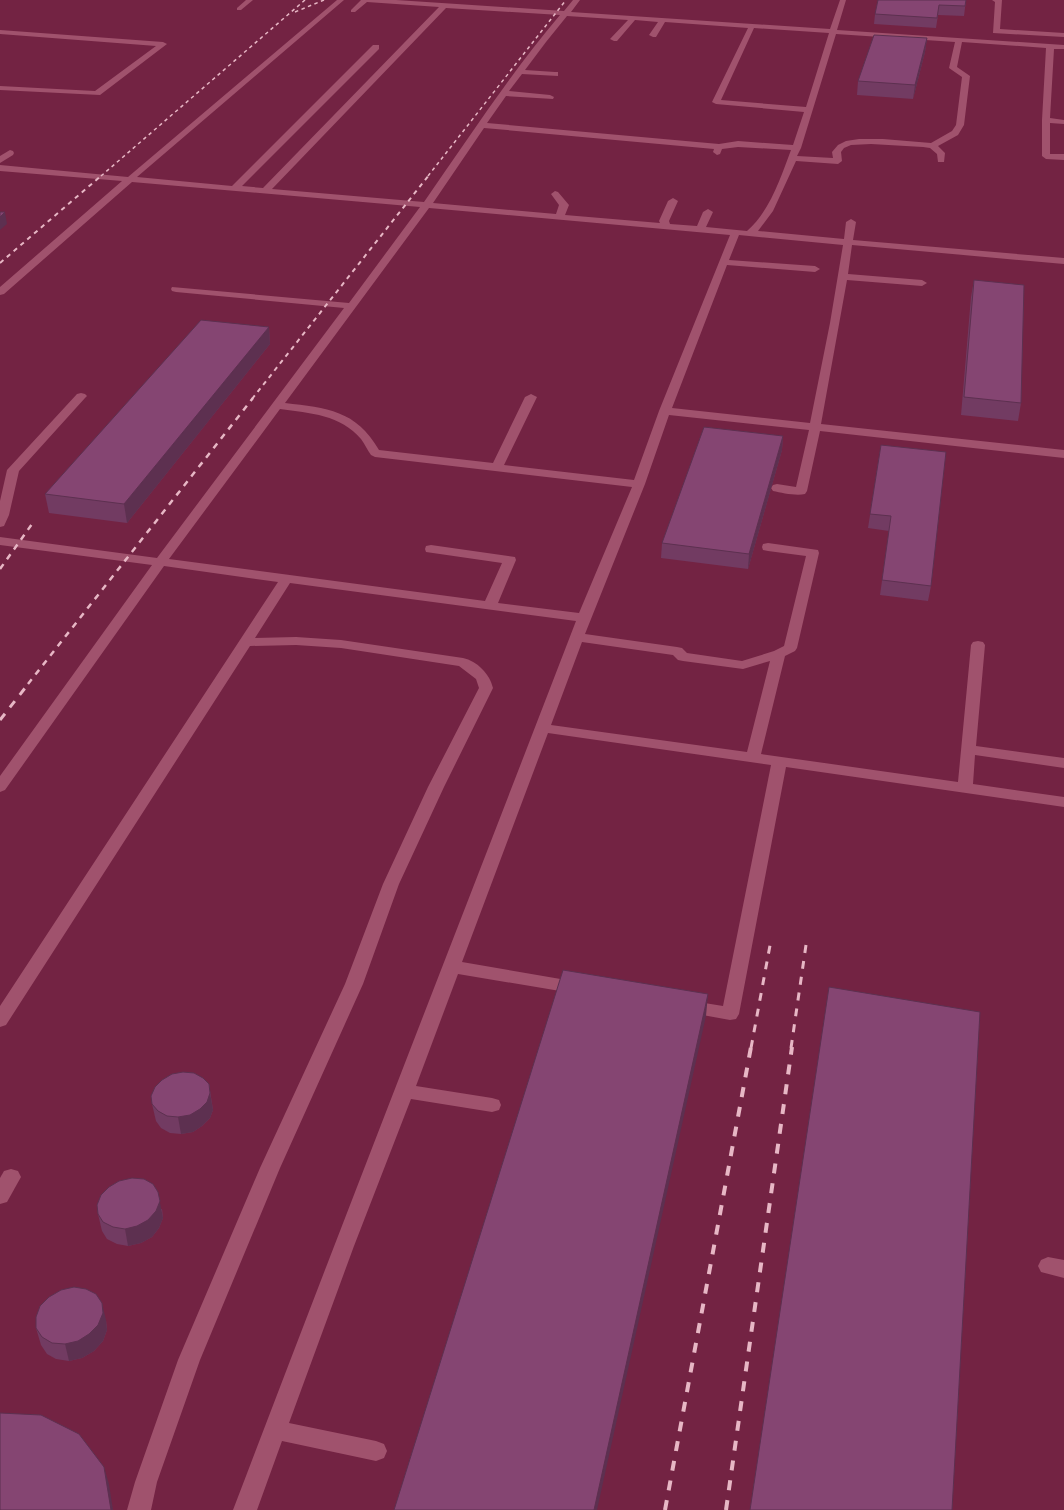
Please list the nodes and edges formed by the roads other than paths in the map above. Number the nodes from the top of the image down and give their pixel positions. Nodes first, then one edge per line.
1 (250, 0) edge
2 (341, 0) edge
3 (365, 0) edge
4 (494, 0) edge
5 (577, 0) edge
6 (843, 0) edge
7 (995, 0) edge
8 (421, 4) junction
9 (445, 5) junction
10 (487, 8) junction
11 (239, 9) dead end
12 (353, 11) dead end
13 (412, 12) dead end
14 (564, 14) junction
15 (633, 18) junction
16 (663, 20) junction
17 (752, 26) junction
18 (833, 31) junction
19 (0, 32) edge
20 (653, 34) dead end
21 (1064, 35) edge
22 (614, 39) dead end
23 (959, 40) junction
24 (1050, 46) junction
25 (376, 47) dead end
26 (1064, 47) edge
27 (520, 72) junction
28 (555, 74) dead end
29 (0, 88) edge
30 (504, 93) junction
31 (550, 97) dead end
32 (809, 110) junction
33 (1046, 120) junction
34 (1064, 122) edge
35 (482, 125) junction
36 (600, 135) junction
37 (584, 142) dead end
38 (932, 146) junction
39 (797, 148) junction
40 (10, 153) dead end
41 (1064, 157) edge
42 (793, 158) junction
43 (0, 160) edge
44 (941, 160) dead end
45 (0, 168) edge
46 (129, 180) junction
47 (234, 189) junction
48 (264, 192) junction
49 (555, 194) dead end
50 (673, 201) dead end
51 (426, 206) junction
52 (708, 212) dead end
53 (559, 218) junction
54 (851, 222) dead end
55 (666, 227) junction
56 (700, 230) junction
57 (735, 233) junction
58 (749, 234) junction
59 (848, 242) junction
60 (1064, 261) edge
61 (724, 262) junction
62 (815, 269) dead end
63 (844, 277) junction
64 (922, 283) dead end
65 (176, 289) dead end
66 (0, 292) edge
67 (351, 306) junction
68 (81, 396) dead end
69 (531, 398) dead end
70 (278, 405) junction
71 (665, 411) junction
72 (815, 427) junction
73 (1064, 454) edge
74 (497, 466) junction
75 (639, 484) junction
76 (777, 488) dead end
77 (0, 523) edge
78 (0, 541) edge
79 (768, 547) dead end
80 (431, 549) dead end
81 (161, 562) junction
82 (288, 578) junction
83 (490, 605) junction
84 (584, 618) junction
85 (577, 636) junction
86 (246, 642) junction
87 (978, 645) dead end
88 (779, 654) junction
89 (542, 728) junction
90 (969, 750) junction
91 (753, 758) junction
92 (779, 762) junction
93 (1064, 763) edge
94 (0, 787) edge
95 (965, 788) junction
96 (1064, 802) edge
97 (453, 967) junction
98 (592, 990) edge
99 (669, 1003) edge
100 (0, 1020) edge
101 (405, 1092) junction
102 (492, 1105) dead end
103 (11, 1177) dead end
104 (0, 1196) edge
105 (276, 1430) junction
106 (376, 1451) dead end
107 (139, 1510) edge
108 (245, 1510) edge

1 - 11 lane
2 - 46 lane
3 - 8 lane
3 - 12 lane
4 - 10 lane
5 - 14 lane
6 - 18 lane
7 - 21 lane
8 - 9 lane
8 - 13 lane
9 - 10 lane
9 - 48 lane
10 - 14 lane
14 - 15 lane
14 - 27 lane
15 - 16 lane
15 - 22 lane
16 - 17 lane
16 - 20 lane
17 - 18 lane
17 - 32 lane
18 - 23 lane
18 - 32 lane
19 - 29 lane
23 - 24 lane
23 - 38 lane
24 - 26 lane
24 - 33 lane
25 - 47 lane
27 - 28 lane
27 - 30 lane
30 - 31 lane
30 - 35 lane
32 - 39 lane
33 - 34 lane
33 - 41 lane
35 - 36 lane
35 - 51 lane
36 - 37 lane
36 - 39 lane
38 - 42 lane
38 - 44 lane
39 - 42 lane
40 - 43 lane
42 - 58 lane
45 - 46 lane
46 - 47 lane
46 - 66 lane
47 - 48 lane
48 - 51 lane
49 - 53 lane
50 - 55 lane
51 - 53 lane
51 - 67 lane
52 - 56 lane
53 - 55 lane
54 - 59 lane
55 - 56 lane
56 - 57 lane
57 - 58 lane
57 - 61 lane
58 - 59 lane
59 - 60 lane
59 - 63 lane
61 - 62 lane
61 - 71 lane
63 - 64 lane
63 - 72 lane
65 - 67 lane
67 - 70 lane
68 - 77 lane
69 - 74 lane
70 - 74 lane
70 - 81 lane
71 - 72 lane
71 - 75 lane
72 - 73 lane
72 - 76 lane
74 - 75 lane
75 - 84 lane
78 - 81 lane
79 - 88 lane
80 - 83 lane
81 - 82 lane
81 - 94 lane
82 - 83 lane
82 - 86 lane
83 - 84 lane
84 - 85 lane
85 - 88 lane
85 - 89 lane
86 - 100 lane
86 - 107 lane
87 - 90 lane
88 - 91 lane
89 - 91 lane
89 - 97 lane
90 - 93 lane
90 - 95 lane
91 - 92 lane
92 - 95 lane
92 - 99 lane
95 - 96 lane
97 - 98 lane
97 - 101 lane
101 - 102 lane
101 - 105 lane
103 - 104 lane
105 - 106 lane
105 - 108 lane

